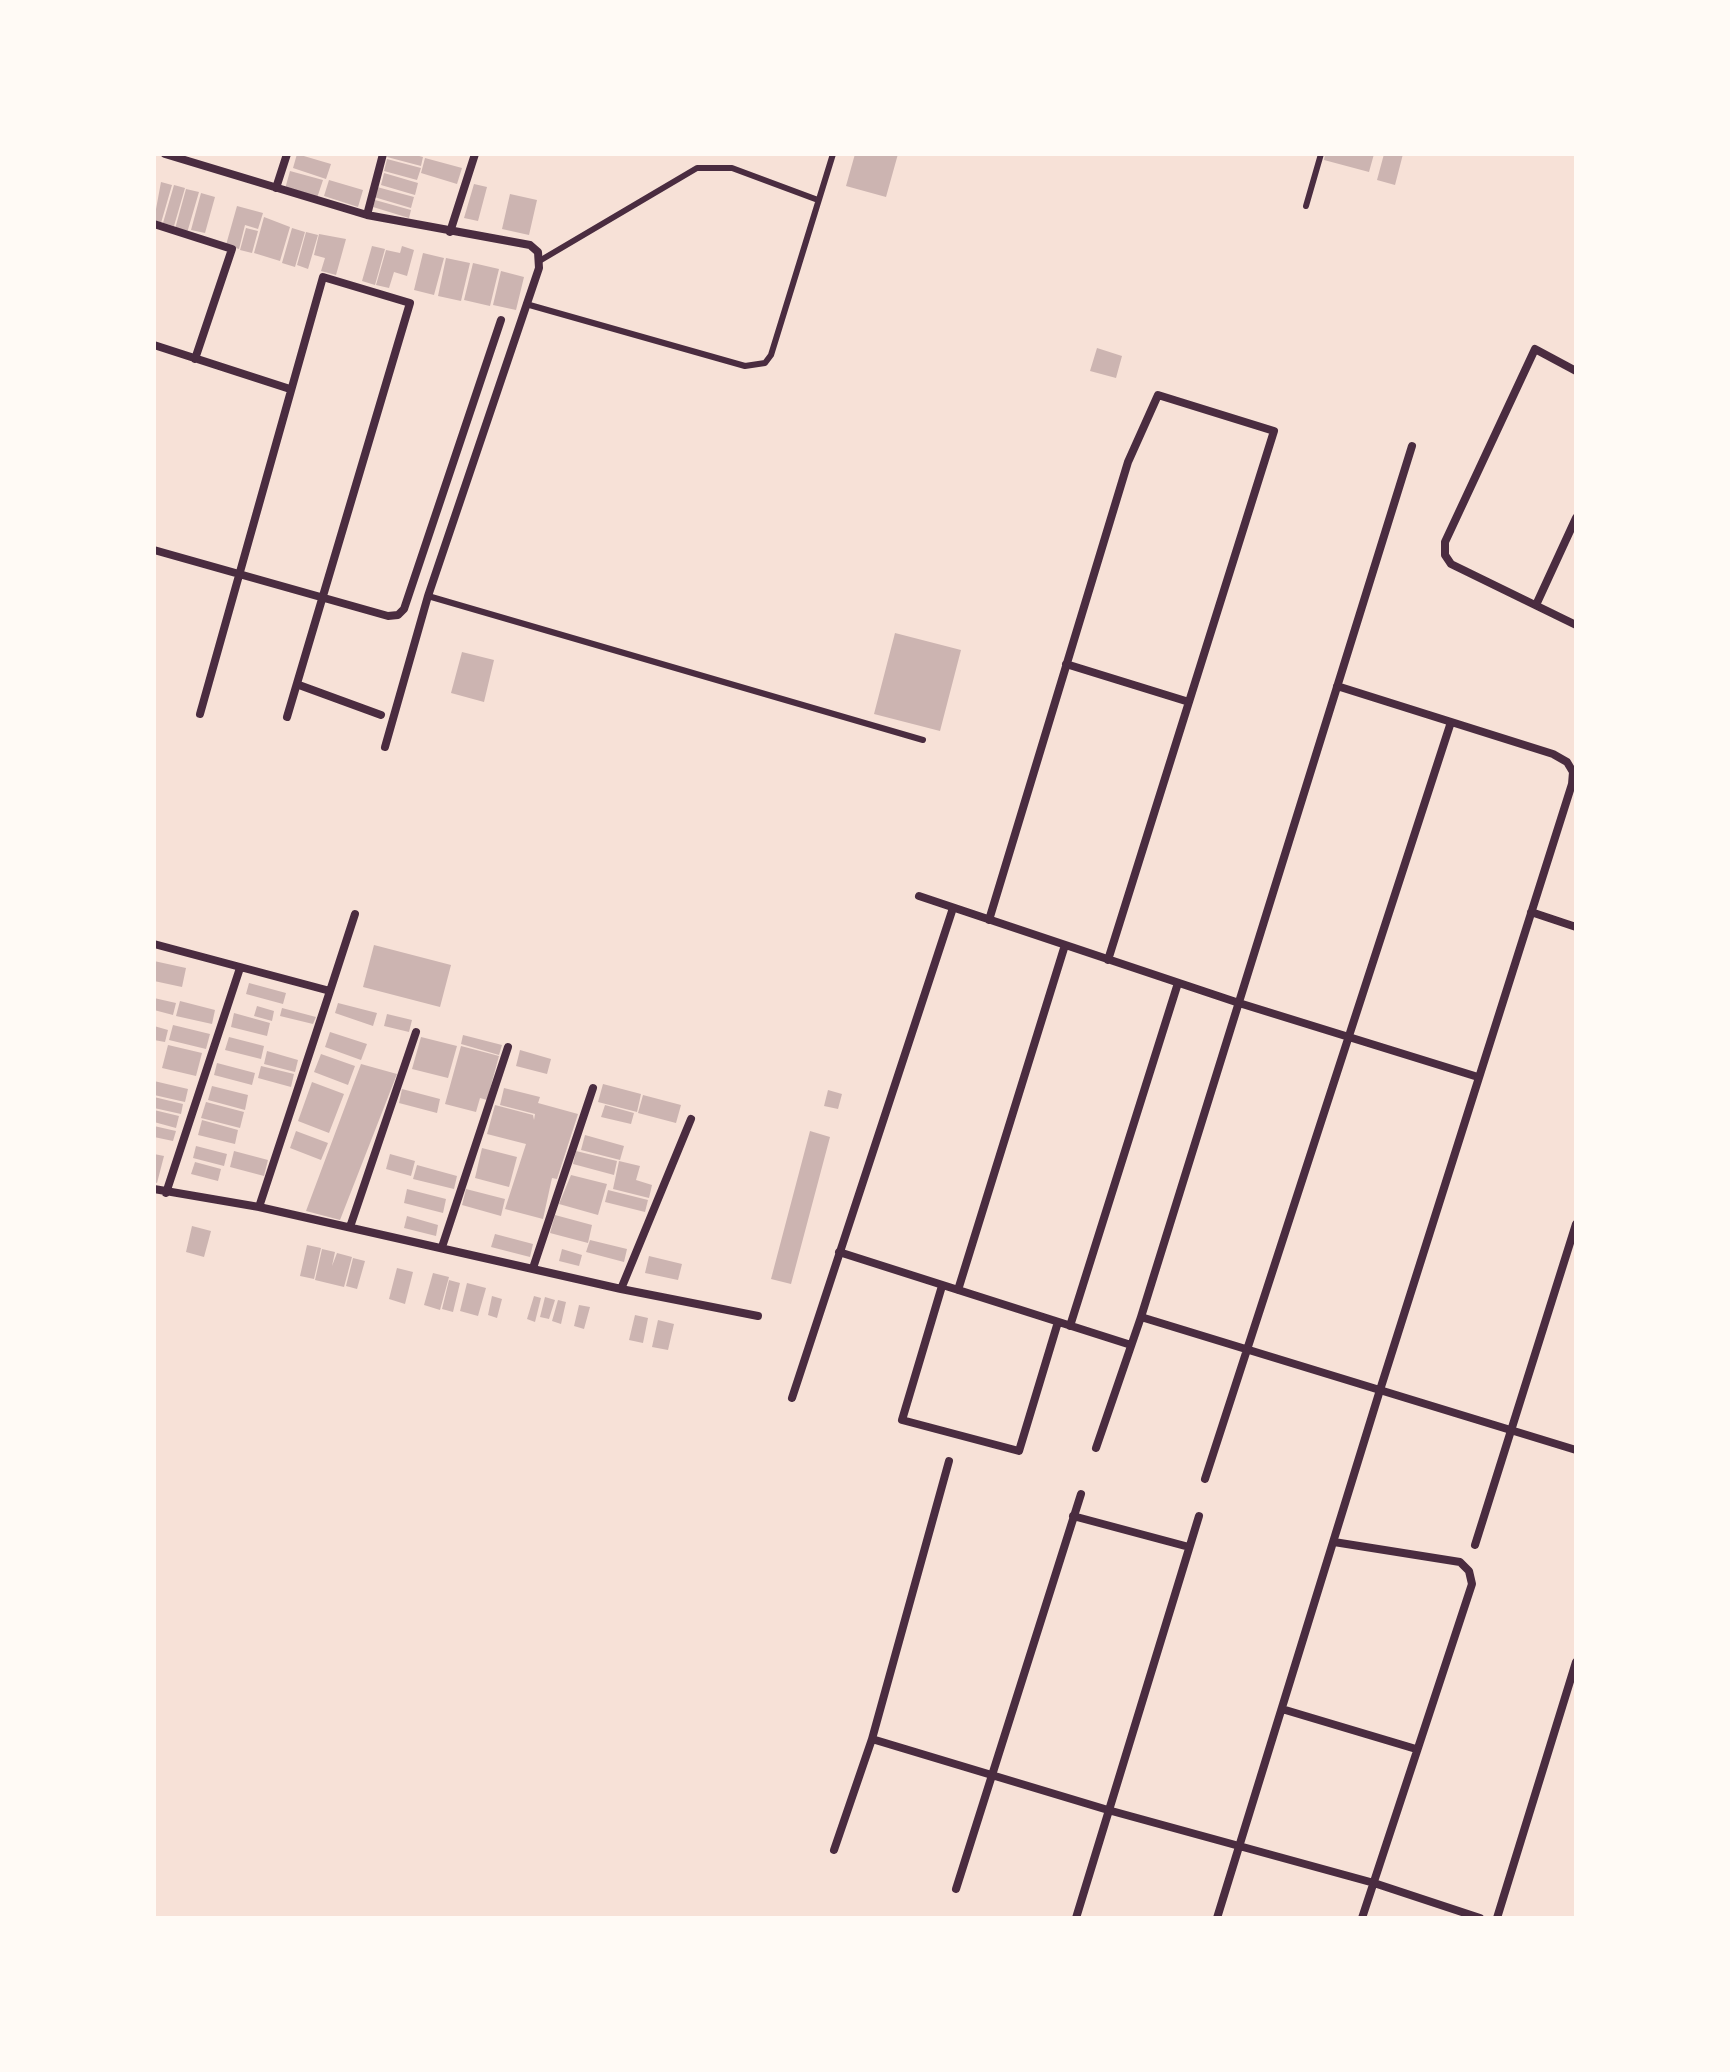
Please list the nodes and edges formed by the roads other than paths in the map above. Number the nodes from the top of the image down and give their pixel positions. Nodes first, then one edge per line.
1 (165, 154) edge
2 (287, 154) edge
3 (383, 154) edge
4 (475, 154) edge
5 (833, 154) edge
6 (1321, 154) edge
7 (186, 158) edge
8 (276, 188) junction
9 (818, 200) junction
10 (1306, 206) dead end
11 (367, 215) junction
12 (154, 224) edge
13 (450, 232) junction
14 (541, 260) junction
15 (526, 304) junction
16 (501, 320) dead end
17 (154, 345) edge
18 (195, 359) junction
19 (1576, 371) edge
20 (290, 389) junction
21 (1412, 446) dead end
22 (1576, 518) edge
23 (154, 550) edge
24 (239, 575) junction
25 (428, 596) junction
26 (325, 598) junction
27 (1536, 605) junction
28 (1576, 625) edge
29 (1066, 664) junction
30 (299, 685) junction
31 (1337, 686) junction
32 (1189, 702) junction
33 (200, 714) dead end
34 (381, 715) dead end
35 (287, 717) dead end
36 (1451, 722) junction
37 (923, 740) dead end
38 (385, 747) dead end
39 (919, 896) dead end
40 (953, 908) junction
41 (1531, 912) junction
42 (355, 914) dead end
43 (989, 920) junction
44 (1576, 927) edge
45 (154, 944) edge
46 (1065, 945) junction
47 (1108, 960) junction
48 (240, 968) junction
49 (1178, 983) junction
50 (330, 991) junction
51 (1239, 1003) junction
52 (416, 1032) dead end
53 (1347, 1037) junction
54 (508, 1047) dead end
55 (1478, 1077) junction
56 (593, 1088) dead end
57 (691, 1119) dead end
58 (154, 1189) edge
59 (166, 1193) junction
60 (259, 1207) junction
61 (1576, 1224) edge
62 (350, 1227) junction
63 (442, 1247) junction
64 (839, 1252) junction
65 (533, 1268) junction
66 (942, 1286) junction
67 (621, 1289) junction
68 (958, 1290) junction
69 (758, 1316) dead end
70 (1141, 1317) junction
71 (1058, 1322) junction
72 (1070, 1326) junction
73 (1131, 1345) junction
74 (1248, 1350) junction
75 (1380, 1390) junction
76 (792, 1398) dead end
77 (1511, 1430) junction
78 (1096, 1448) dead end
79 (1576, 1450) edge
80 (949, 1461) dead end
81 (1205, 1479) dead end
82 (1081, 1494) dead end
83 (1073, 1516) junction
84 (1199, 1516) dead end
85 (1334, 1542) junction
86 (1475, 1545) dead end
87 (1189, 1547) junction
88 (1576, 1662) edge
89 (1282, 1709) junction
90 (872, 1739) junction
91 (1416, 1749) junction
92 (991, 1775) junction
93 (1108, 1810) junction
94 (1240, 1845) junction
95 (834, 1850) dead end
96 (1374, 1883) junction
97 (956, 1889) dead end
98 (1076, 1918) edge
99 (1217, 1918) edge
100 (1362, 1918) edge
101 (1480, 1918) edge
102 (1497, 1918) edge

1 - 7 street
2 - 8 street
3 - 11 street
4 - 13 street
5 - 9 lane
6 - 10 lane
7 - 8 street
8 - 11 street
9 - 14 lane
9 - 15 lane
11 - 13 street
12 - 18 street
13 - 14 street
14 - 15 street
15 - 25 street
16 - 26 street
17 - 18 street
18 - 20 street
19 - 27 street
20 - 24 street
20 - 26 street
21 - 31 street
22 - 27 street
23 - 24 street
24 - 26 street
24 - 33 street
25 - 37 lane
25 - 38 street
26 - 30 street
27 - 28 street
29 - 32 street
29 - 32 street
29 - 43 street
30 - 34 street
30 - 35 street
31 - 36 street
31 - 51 street
32 - 47 street
36 - 41 street
36 - 53 street
39 - 40 street
40 - 43 street
40 - 64 street
41 - 44 street
41 - 55 street
42 - 50 street
43 - 46 street
45 - 48 street
46 - 47 street
46 - 68 street
47 - 49 street
48 - 50 street
48 - 59 street
49 - 51 street
49 - 72 street
50 - 60 street
51 - 53 street
51 - 70 street
52 - 62 street
53 - 55 street
53 - 74 street
54 - 63 street
55 - 75 street
56 - 65 street
57 - 67 street
58 - 59 street
59 - 60 street
60 - 62 street
61 - 77 street
62 - 63 street
63 - 65 street
64 - 66 street
64 - 76 street
65 - 67 street
66 - 68 street
66 - 71 street
67 - 69 street
68 - 71 street
70 - 73 street
70 - 74 street
71 - 72 street
72 - 73 street
73 - 78 street
74 - 75 street
74 - 81 street
75 - 77 street
75 - 85 street
77 - 79 street
77 - 86 street
80 - 90 street
82 - 83 street
83 - 87 street
83 - 92 street
84 - 87 street
85 - 89 street
85 - 91 street
87 - 93 street
88 - 102 street
89 - 91 street
89 - 94 street
90 - 92 street
90 - 95 street
91 - 96 street
92 - 93 street
92 - 97 street
93 - 94 street
93 - 98 street
94 - 96 street
94 - 99 street
96 - 100 street
96 - 101 street

